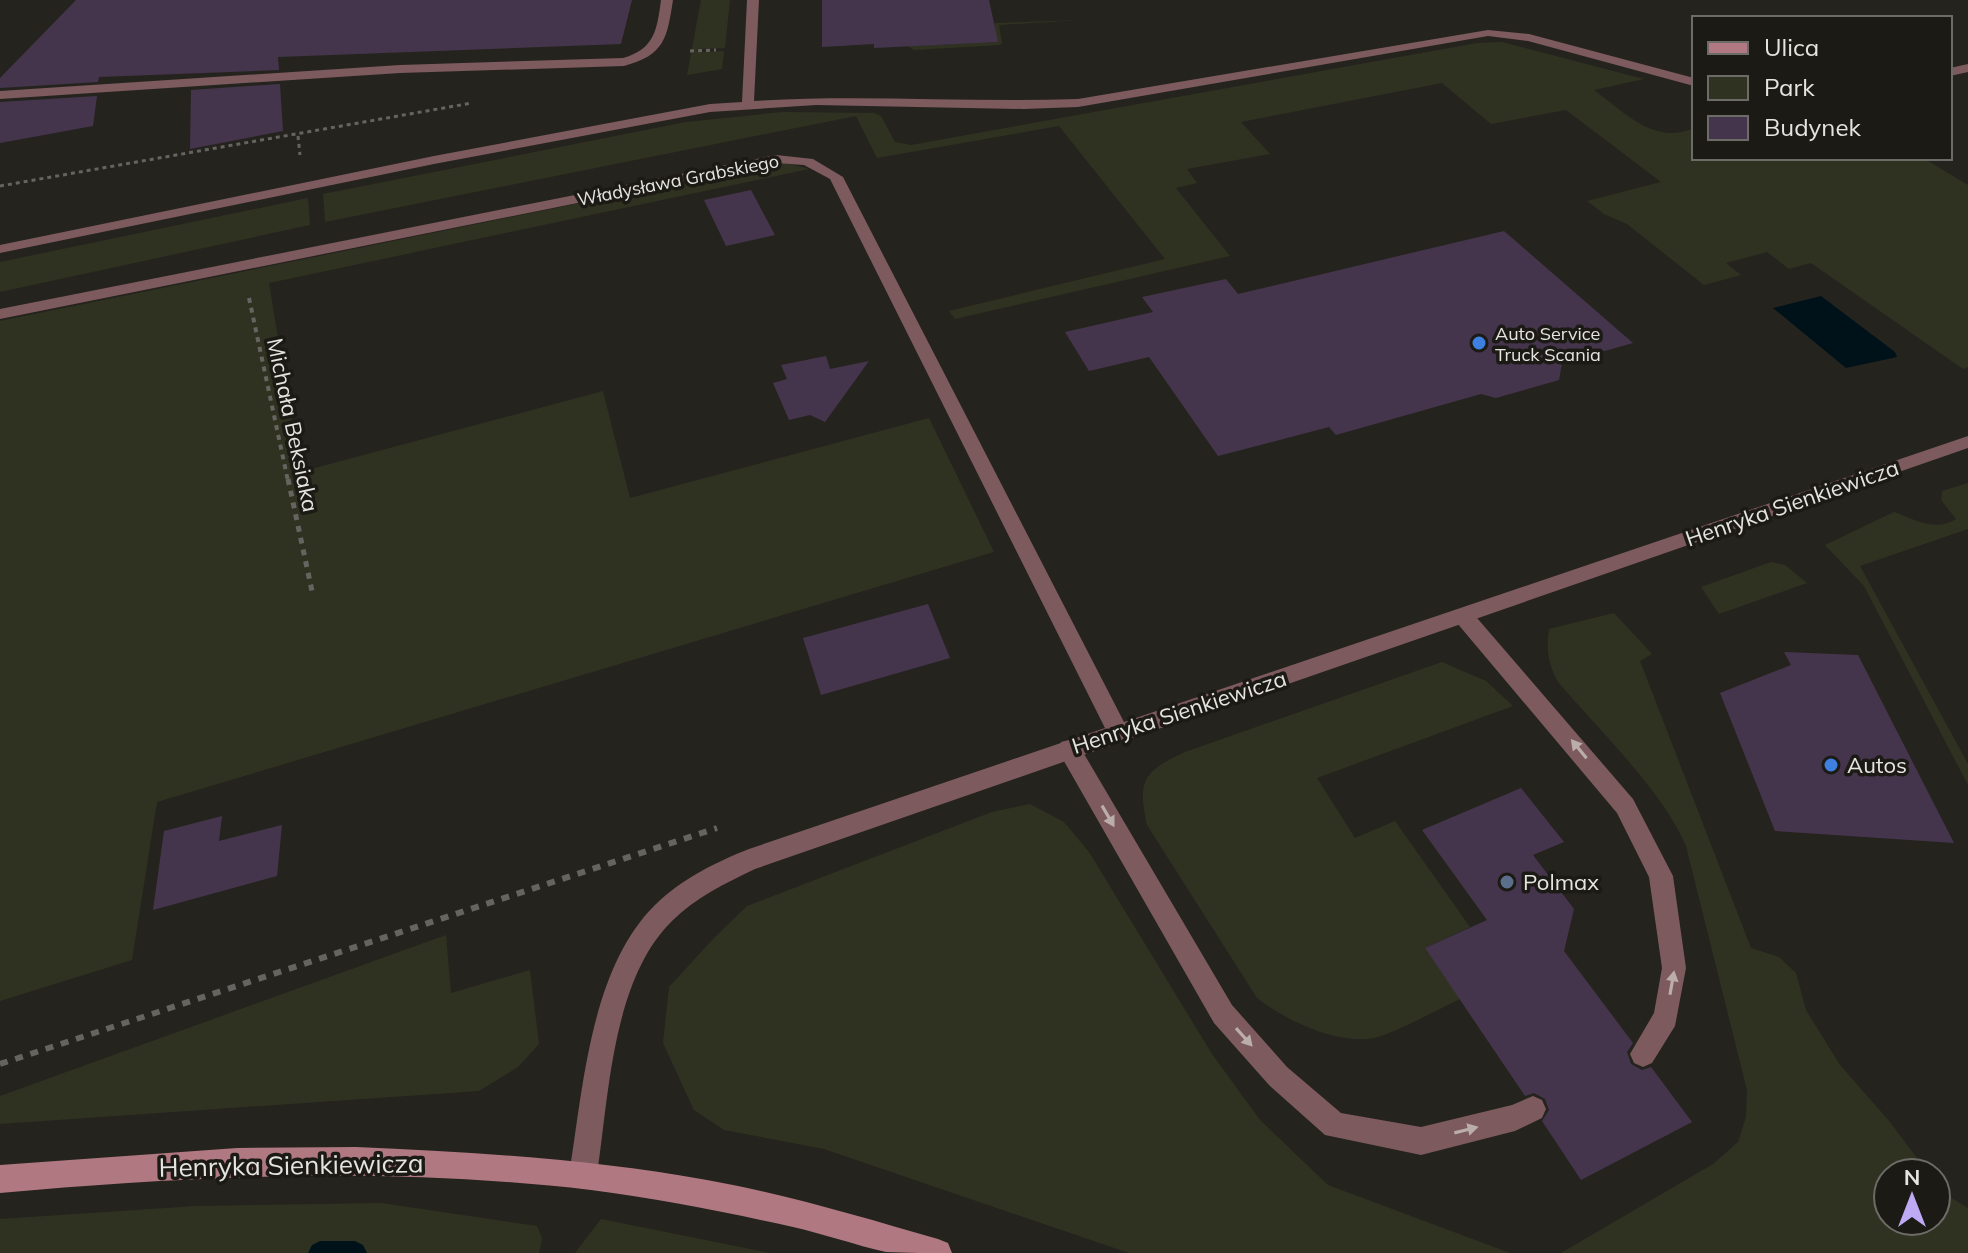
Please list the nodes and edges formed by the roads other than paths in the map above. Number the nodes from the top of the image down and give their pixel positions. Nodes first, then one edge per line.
1 (667, 0) edge
2 (753, 0) edge
3 (1692, 81) edge
4 (0, 95) edge
5 (748, 104) junction
6 (0, 249) edge
7 (0, 314) edge
8 (1968, 442) edge
9 (1464, 617) junction
10 (1118, 732) junction
11 (1069, 749) junction
12 (1643, 1054) dead end
13 (1533, 1109) dead end
14 (583, 1175) junction
15 (0, 1179) edge
16 (938, 1253) edge

1 - 4 street
2 - 5 street
3 - 5 street
5 - 6 street
7 - 10 street, Władysława Grabskiego
8 - 9 street, Henryka Sienkiewicza
9 - 10 street, Henryka Sienkiewicza
12 -> 9 street
10 - 11 street, Henryka Sienkiewicza
11 -> 13 street
11 - 14 street, Henryka Sienkiewicza
14 - 15 street, Henryka Sienkiewicza
14 - 16 street, Henryka Sienkiewicza

